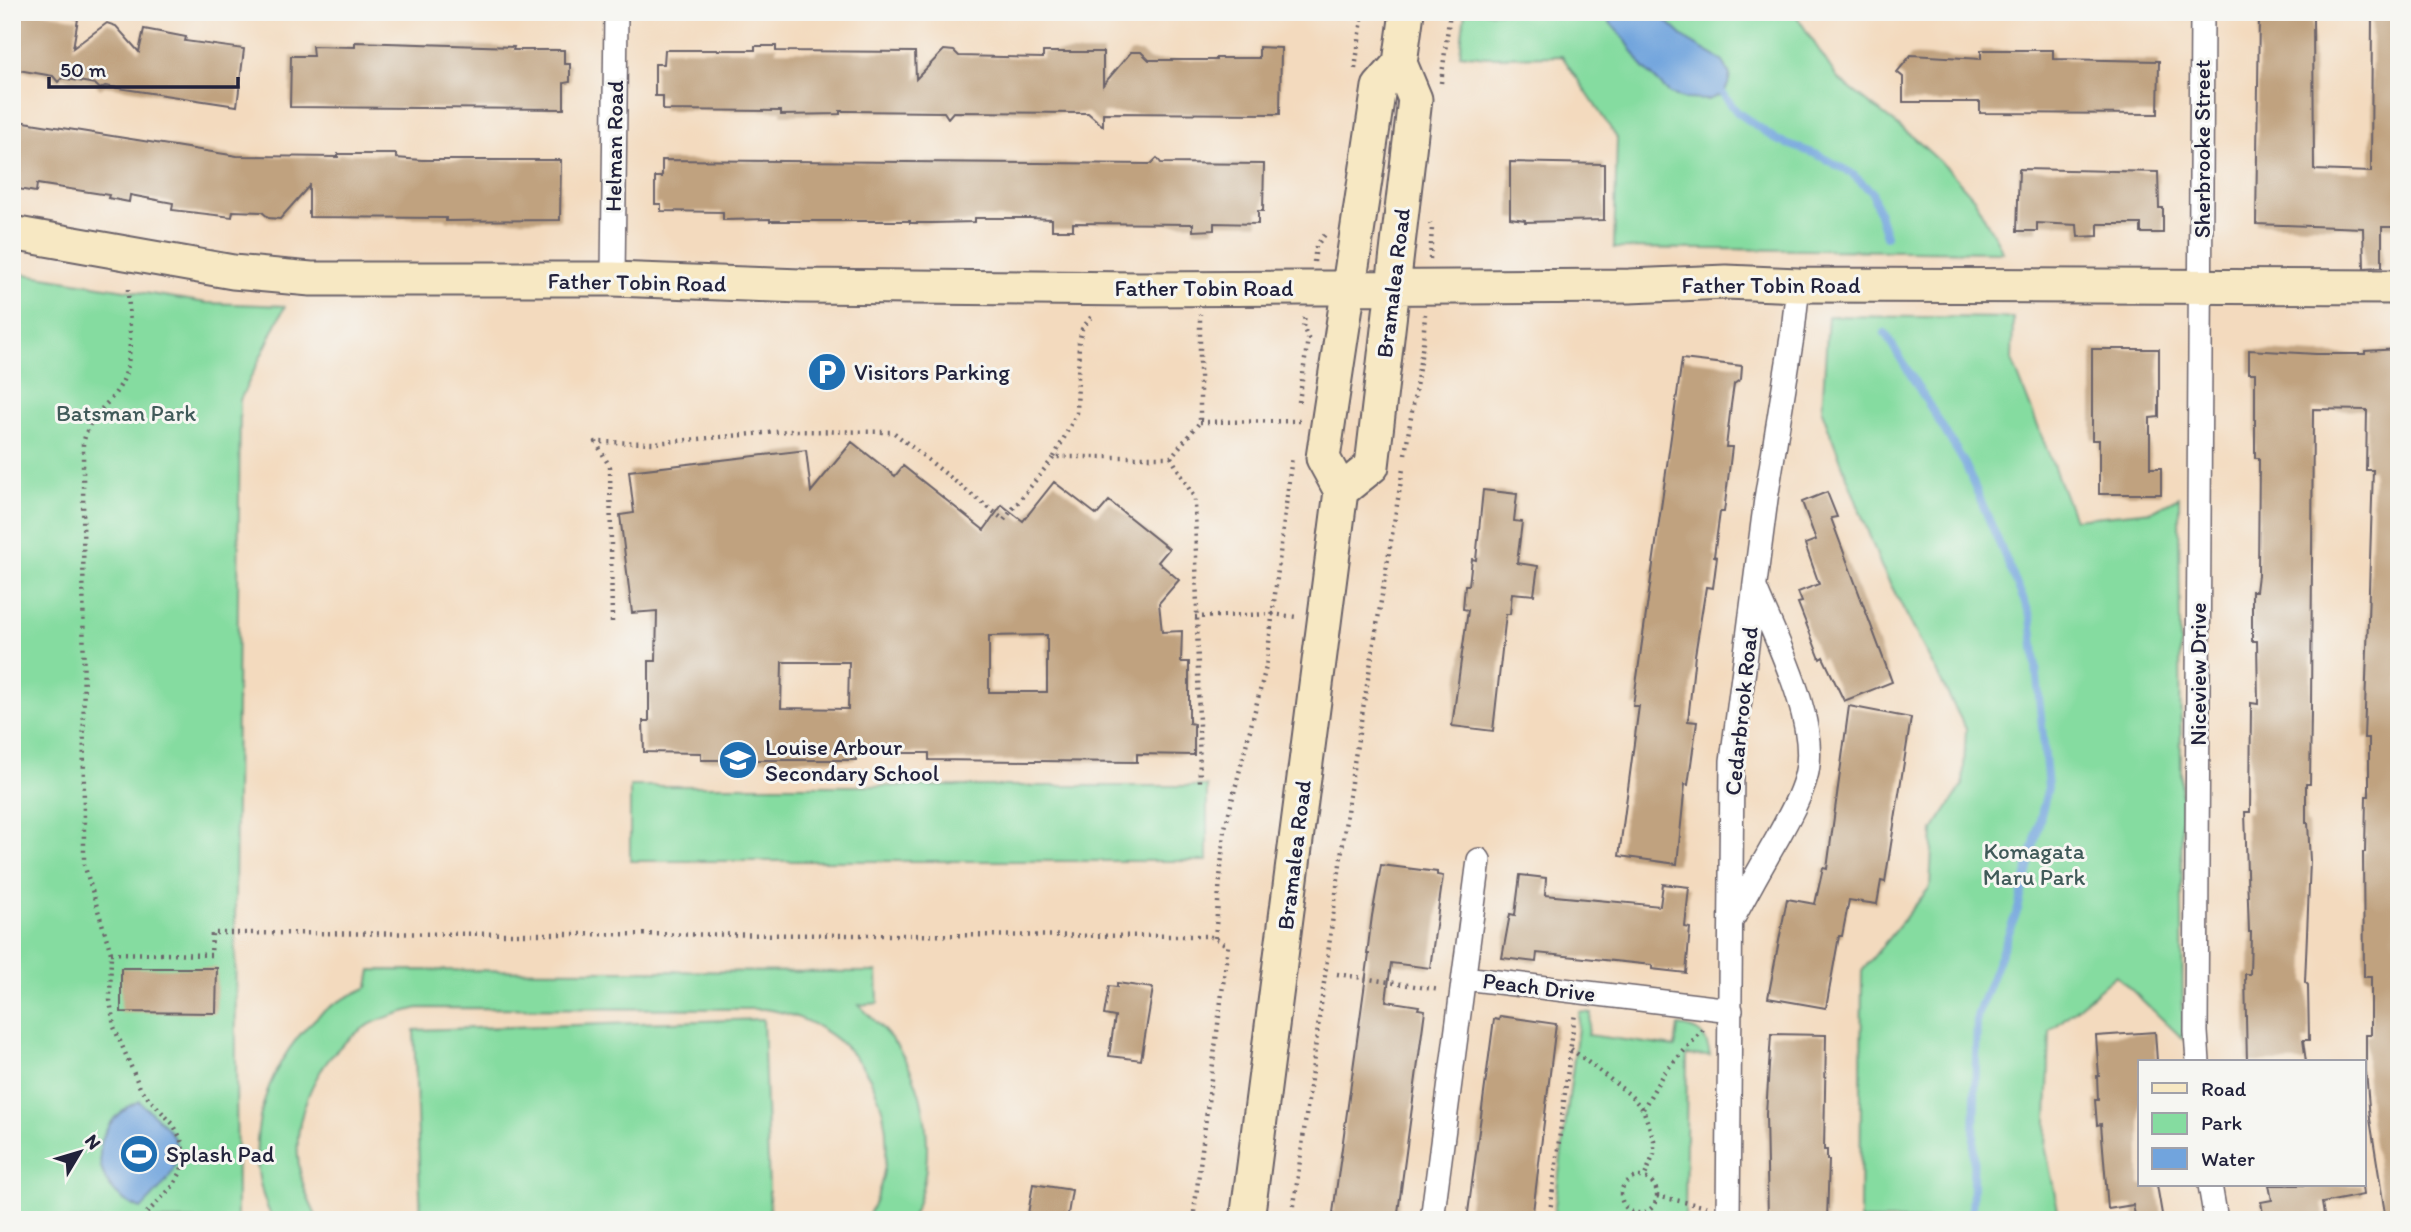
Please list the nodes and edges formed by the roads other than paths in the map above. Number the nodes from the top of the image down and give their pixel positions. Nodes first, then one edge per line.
1 (616, 12) edge
2 (1407, 12) edge
3 (2202, 12) edge
4 (1401, 63) junction
5 (12, 233) edge
6 (613, 279) junction
7 (1798, 285) junction
8 (2200, 286) junction
9 (2399, 287) edge
10 (1348, 288) junction
11 (1393, 288) junction
12 (1341, 491) junction
13 (1755, 586) junction
14 (1479, 860) dead end
15 (1731, 921) junction
16 (1455, 984) junction
17 (1731, 1010) junction
18 (2198, 1060) edge
19 (2210, 1186) edge
20 (1719, 1214) edge
21 (1247, 1220) edge
22 (1432, 1220) edge
23 (2216, 1220) edge

1 - 6 street, Helman Road
2 - 4 street, Bramalea Road
3 - 8 street, Sherbrooke Street
4 - 10 street, Bramalea Road
4 - 11 street, Bramalea Road
5 - 6 street, Father Tobin Road
6 - 10 street, Father Tobin Road
7 - 8 street, Father Tobin Road
7 - 11 street, Father Tobin Road
7 - 13 street, Cedarbrook Road
8 - 9 street, Father Tobin Road
8 - 18 street, Niceview Drive
10 - 11 street, Father Tobin Road
10 - 12 street, Bramalea Road
11 - 12 street, Bramalea Road
12 - 21 street, Bramalea Road
13 - 15 street, Cedarbrook Road
13 - 15 street, Cedarbrook Road
14 - 16 street
15 - 17 street, Cedarbrook Road
16 - 17 street, Peach Drive
16 - 22 street, Peach Drive
17 - 20 street, Cedarbrook Road
19 - 23 street

